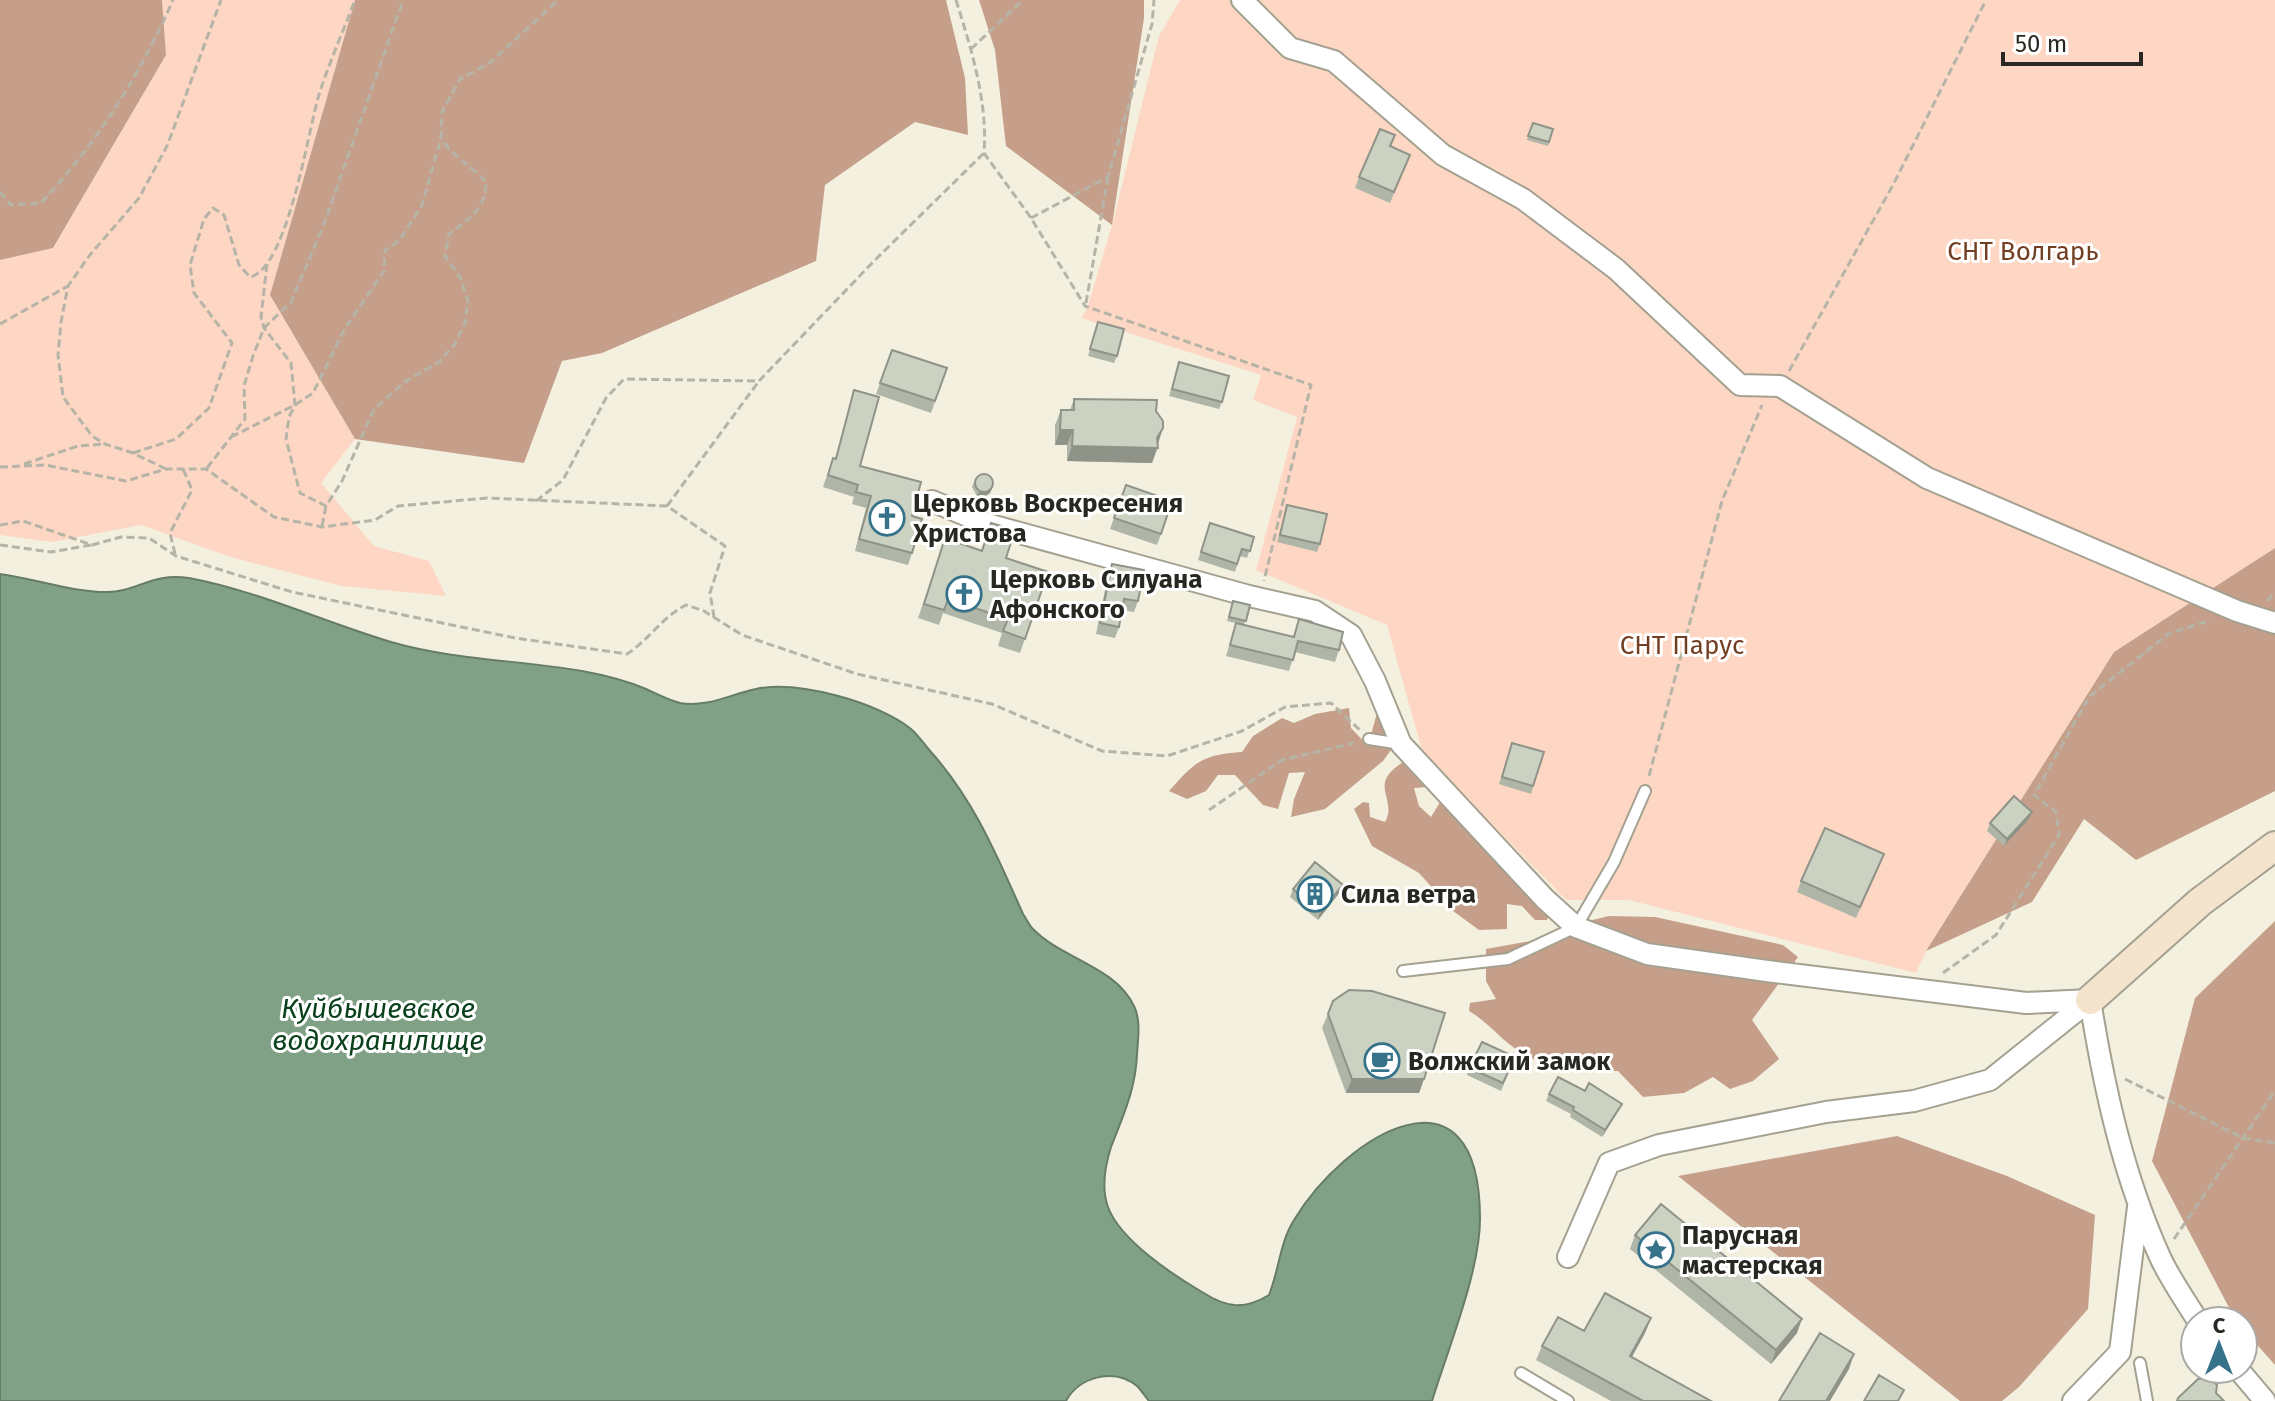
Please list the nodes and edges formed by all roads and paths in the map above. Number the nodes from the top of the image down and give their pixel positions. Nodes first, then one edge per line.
1 (173, 0) edge
2 (221, 0) edge
3 (355, 0) edge
4 (403, 0) edge
5 (558, 0) edge
6 (956, 0) edge
7 (1023, 0) edge
8 (1154, 0) edge
9 (1242, 0) edge
10 (1986, 0) edge
11 (971, 49) junction
12 (441, 138) junction
13 (984, 153) junction
14 (1108, 177) junction
15 (0, 192) edge
16 (1031, 218) junction
17 (267, 264) junction
18 (68, 286) junction
19 (1085, 306) junction
20 (0, 324) edge
21 (264, 328) junction
22 (759, 381) junction
23 (1780, 386) junction
24 (295, 405) junction
25 (231, 437) junction
26 (105, 444) junction
27 (133, 453) junction
28 (17, 466) junction
29 (0, 467) edge
30 (166, 469) junction
31 (183, 469) junction
32 (206, 469) junction
33 (536, 501) junction
34 (932, 501) dead end
35 (326, 506) junction
36 (667, 506) junction
37 (0, 525) edge
38 (322, 527) junction
39 (0, 545) edge
40 (92, 545) junction
41 (176, 556) junction
42 (2275, 592) edge
43 (1260, 599) junction
44 (2237, 611) junction
45 (714, 617) junction
46 (2275, 623) edge
47 (1369, 739) junction
48 (1401, 744) junction
49 (1645, 791) joint
50 (1209, 810) dead end
51 (2275, 846) edge
52 (1576, 927) junction
53 (1403, 971) dead end
54 (1918, 992) junction
55 (2090, 1000) junction
56 (2100, 1067) junction
57 (2275, 1091) edge
58 (2243, 1138) junction
59 (2275, 1143) edge
60 (2139, 1203) junction
61 (1568, 1257) dead end
62 (2161, 1259) junction
63 (2188, 1305) edge
64 (2140, 1363) dead end
65 (1521, 1373) dead end
66 (2252, 1385) edge
67 (1568, 1401) edge
68 (2073, 1401) edge
69 (2147, 1401) edge
70 (2265, 1401) edge

1 - 15 path
2 - 18 path
3 - 17 path
4 - 21 path
5 - 12 path
6 - 11 path
7 - 11 path
8 - 14 path
9 - 23 street
10 - 23 path
11 - 13 path
12 - 24 path
12 - 35 path
13 - 16 path
13 - 22 path
14 - 16 path
14 - 19 path
16 - 19 path
17 - 21 path
17 - 27 path
18 - 20 path
18 - 26 path
19 - 43 path
21 - 24 path
21 - 25 path
22 - 33 path
22 - 36 path
23 - 44 street
23 - 49 path
24 - 25 path
24 - 35 path
25 - 32 path
26 - 27 path
26 - 28 path
27 - 30 path
28 - 29 path
28 - 30 path
30 - 31 path
31 - 32 path
31 - 41 path
32 - 38 path
33 - 36 path
33 - 38 path
34 - 43 street
35 - 38 path
36 - 45 path
37 - 40 path
39 - 40 path
40 - 41 path
41 - 45 path
42 - 44 path
43 - 48 street
44 - 46 street
44 - 54 path
45 - 47 path
47 - 48 lane
47 - 50 path
48 - 52 street
49 - 52 lane
51 - 55 street
52 - 53 lane
52 - 54 street
54 - 55 street
55 - 56 street
55 - 61 street
56 - 58 path
56 - 60 street
57 - 58 path
58 - 59 path
58 - 62 path
60 - 62 street
60 - 68 street
62 - 63 street
64 - 69 lane
65 - 67 lane
66 - 70 street

